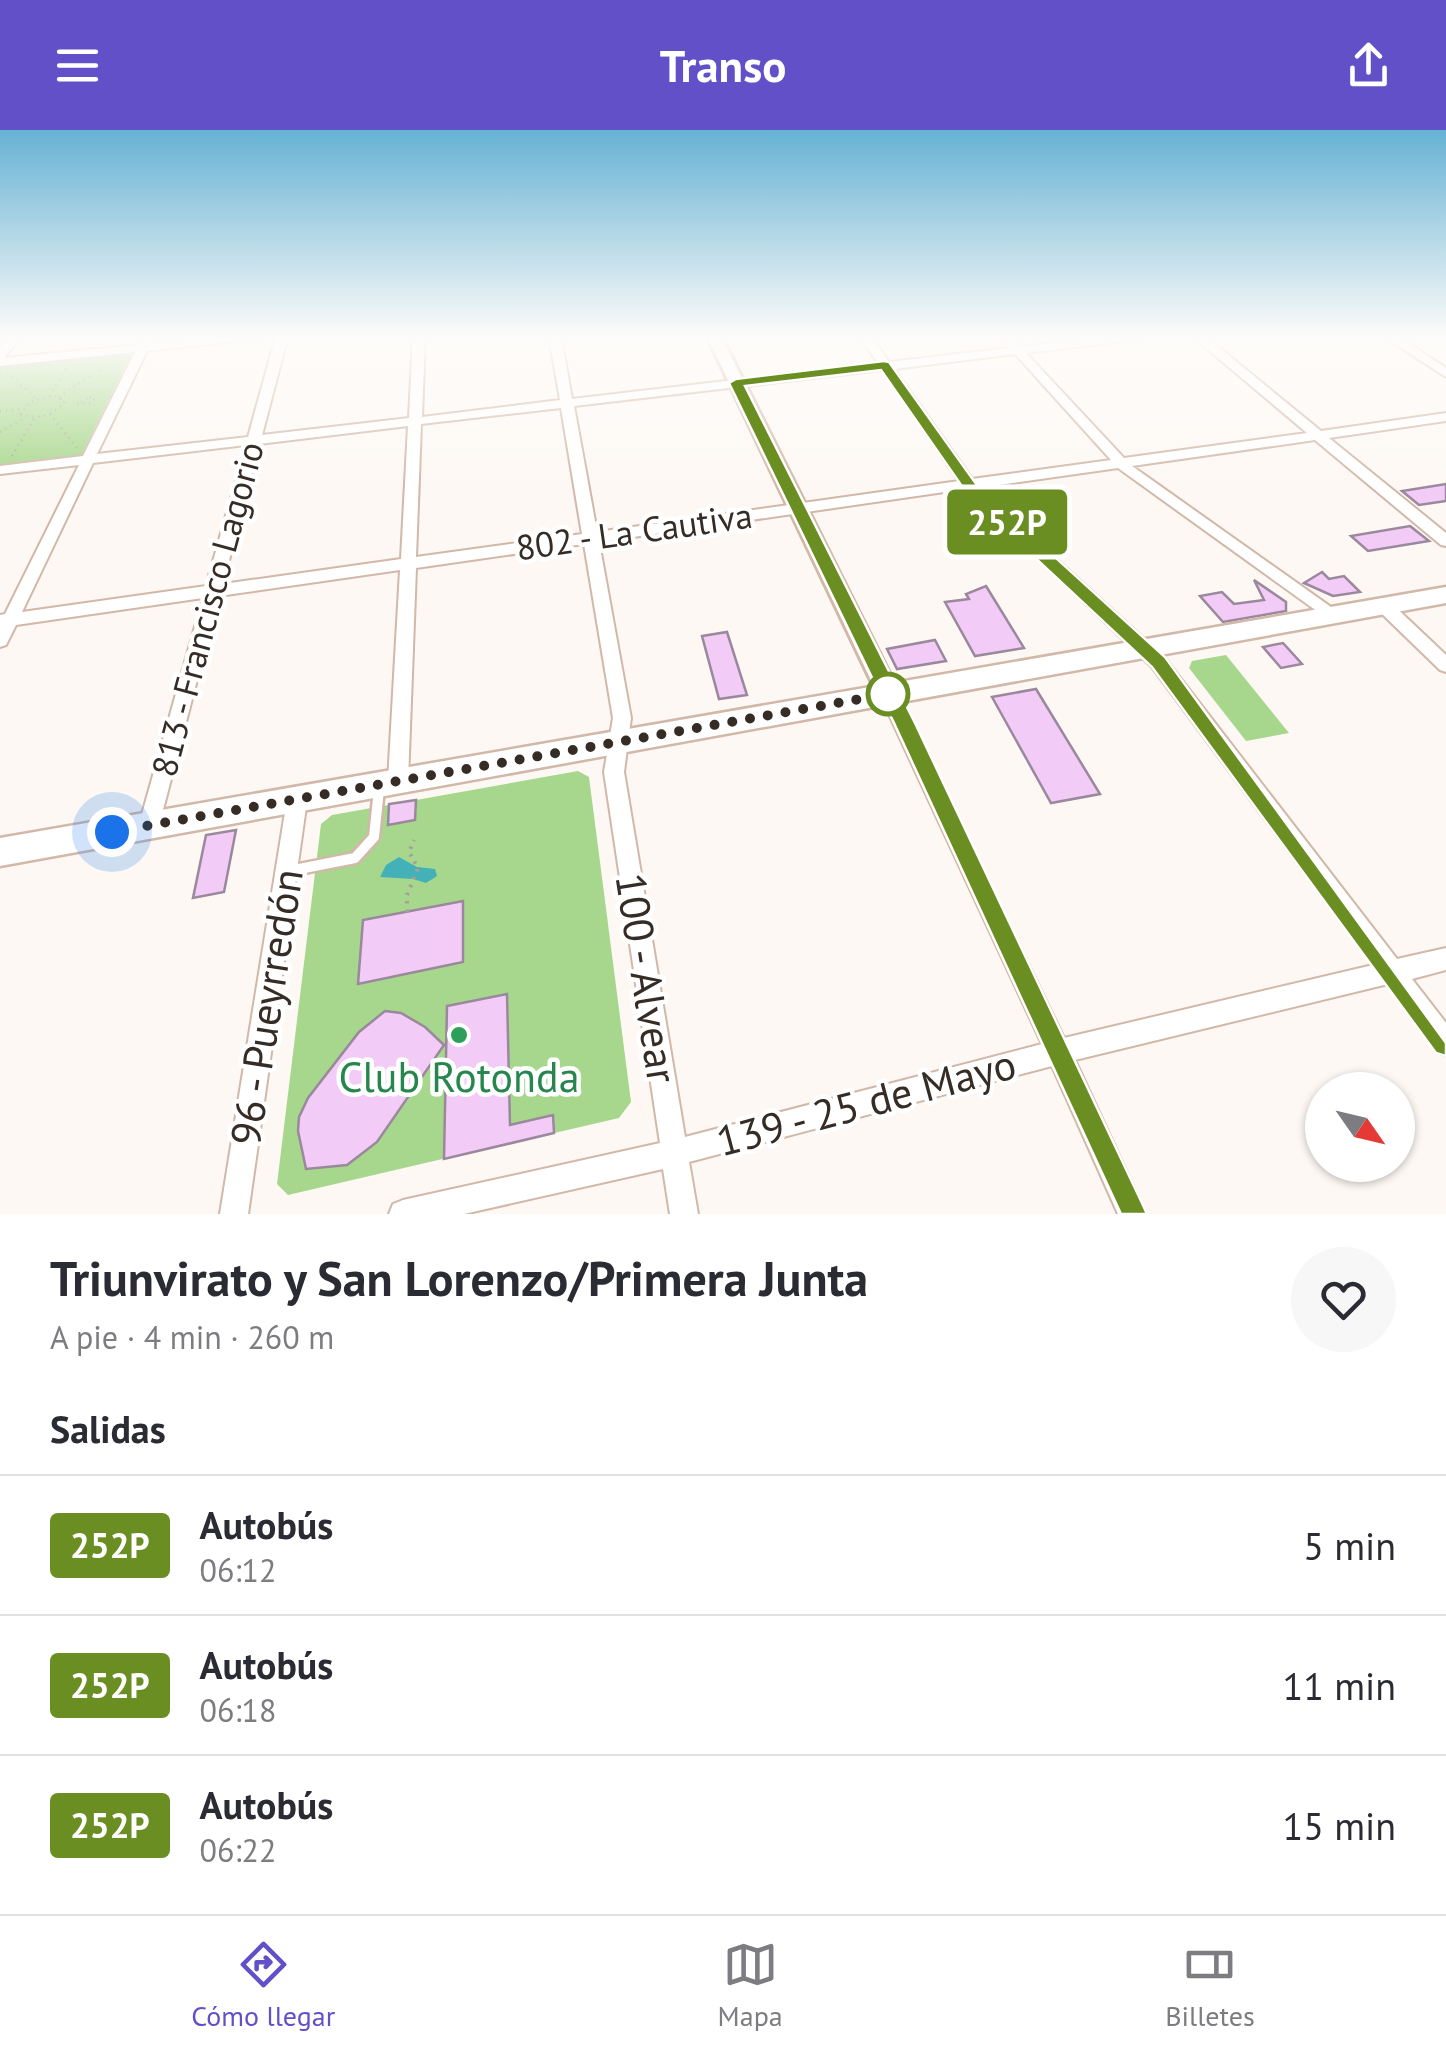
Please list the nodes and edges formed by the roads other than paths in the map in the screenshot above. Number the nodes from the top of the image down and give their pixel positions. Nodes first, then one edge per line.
1 (119, 387) edge
2 (268, 387) edge
3 (416, 387) edge
4 (564, 387) edge
5 (706, 387) edge
6 (738, 387) edge
7 (899, 387) edge
8 (1050, 387) edge
9 (1259, 387) edge
10 (567, 403) junction
11 (1446, 417) edge
12 (414, 421) junction
13 (1317, 435) junction
14 (253, 440) junction
15 (81, 460) junction
16 (1121, 464) junction
17 (2, 469) edge
18 (969, 485) junction
19 (796, 508) junction
20 (590, 539) junction
21 (1446, 541) edge
22 (408, 562) junction
23 (211, 592) junction
24 (1446, 594) edge
25 (1384, 606) junction
26 (1332, 616) junction
27 (5, 620) edge
28 (0, 641) edge
29 (1148, 649) junction
30 (1446, 666) edge
31 (888, 694) junction
32 (620, 742) junction
33 (388, 782) junction
34 (296, 800) junction
35 (149, 825) junction
36 (0, 852) edge
37 (286, 872) junction
38 (1446, 960) edge
39 (1392, 973) junction
40 (1446, 1043) edge
41 (1058, 1052) junction
42 (674, 1153) junction
43 (234, 1214) edge
44 (402, 1214) edge
45 (684, 1214) edge
46 (1132, 1214) edge

1 - 15 street
2 - 14 street, 813 - Francisco Lagorio
3 - 12 street
4 - 10 street, 100 - Alvear
5 - 10 street
6 - 19 street
7 - 18 street
8 - 16 street
9 - 13 street
10 - 12 street
10 - 20 street, 100 - Alvear
11 - 13 street, 802 - La Cautiva
12 - 14 street
12 - 22 street
13 - 16 street, 802 - La Cautiva
13 - 21 street
14 - 15 street
14 - 23 street, 813 - Francisco Lagorio
15 - 17 street
15 - 27 street
16 - 18 street, 802 - La Cautiva
16 - 26 street
18 - 19 street, 802 - La Cautiva
18 - 29 street
19 - 20 street, 802 - La Cautiva
19 - 31 street
20 - 22 street, 802 - La Cautiva
20 - 32 street, 100 - Alvear
22 - 23 street, 802 - La Cautiva
22 - 33 street
23 - 27 street, 802 - La Cautiva
23 - 35 street, 813 - Francisco Lagorio
24 - 25 main road
25 - 26 main road
25 - 30 street
26 - 29 main road
27 - 28 street
29 - 31 main road
29 - 39 street
31 - 32 main road
31 - 41 street
32 - 33 main road
32 - 42 street, 100 - Alvear
33 - 34 main road
33 - 37 lane
34 - 35 main road
34 - 37 street, 96 - Pueyrredón
35 - 36 main road
37 - 43 street, 96 - Pueyrredón
38 - 39 street, 139 - 25 de Mayo
39 - 40 street
39 - 41 street, 139 - 25 de Mayo
41 - 42 street, 139 - 25 de Mayo
41 - 46 street
42 - 44 street, 139 - 25 de Mayo
42 - 45 street, 100 - Alvear

